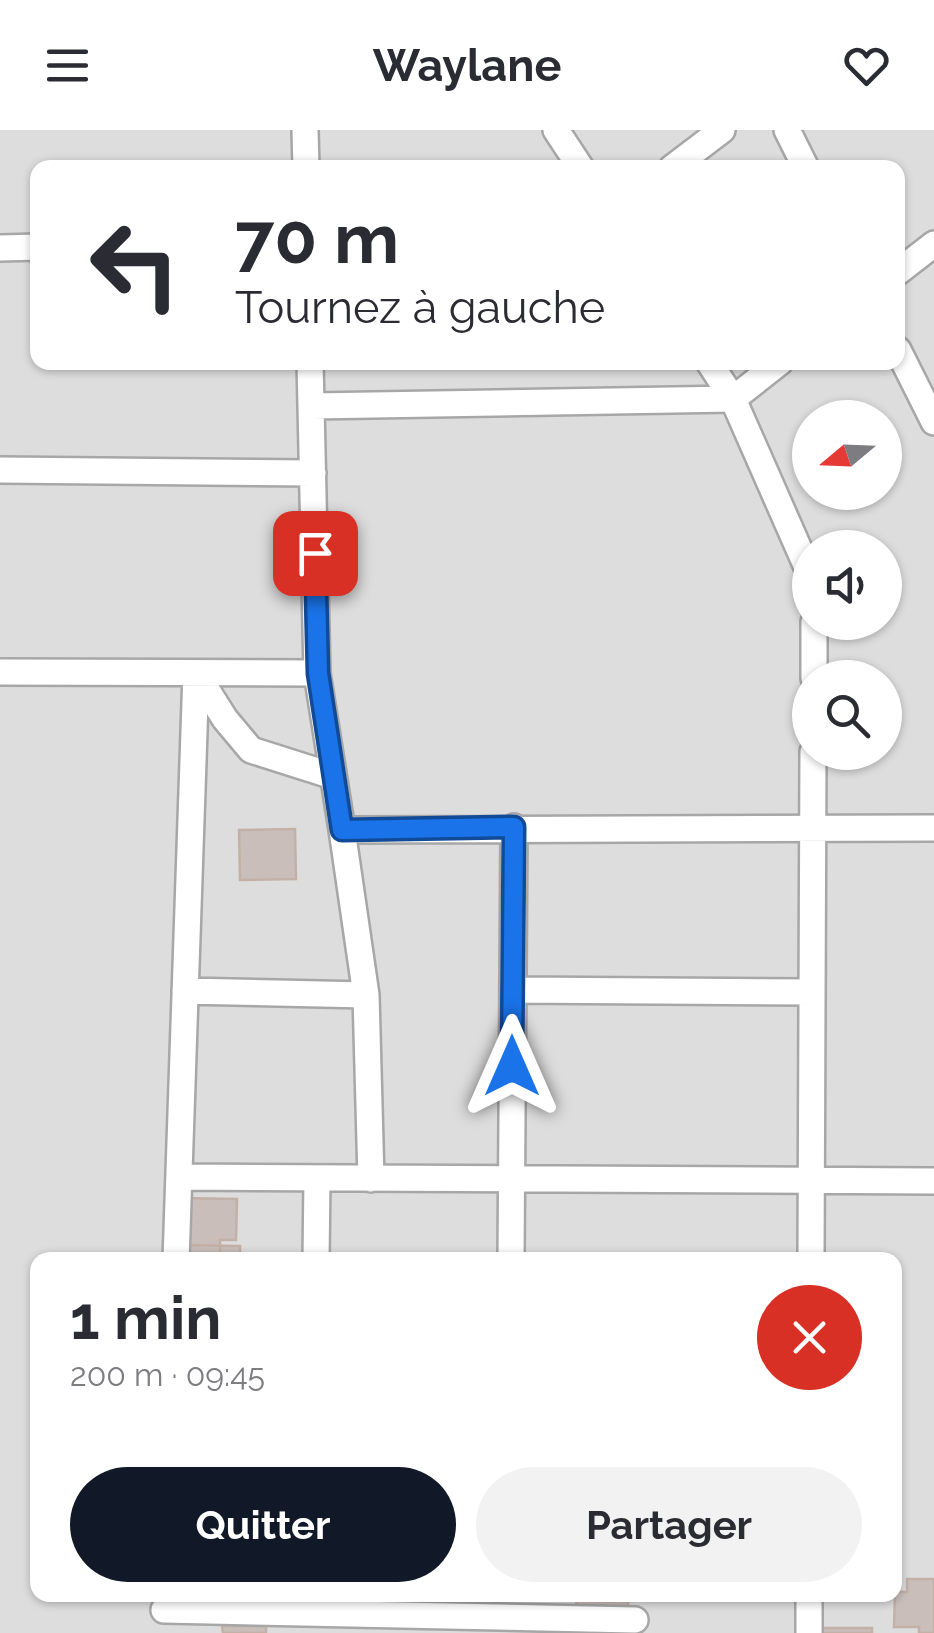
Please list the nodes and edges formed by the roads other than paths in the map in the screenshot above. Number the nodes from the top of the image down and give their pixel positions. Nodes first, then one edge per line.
1 (305, 130) edge
2 (556, 130) edge
3 (722, 130) edge
4 (788, 130) edge
5 (306, 160) edge
6 (576, 160) edge
7 (683, 160) edge
8 (802, 160) edge
9 (934, 244) edge
10 (30, 247) edge
11 (0, 248) edge
12 (905, 267) edge
13 (905, 364) edge
14 (310, 370) edge
15 (714, 370) edge
16 (770, 370) edge
17 (733, 399) junction
18 (312, 406) junction
19 (934, 422) edge
20 (0, 470) edge
21 (313, 473) junction
22 (792, 533) edge
23 (0, 672) edge
24 (196, 672) junction
25 (318, 673) junction
26 (813, 770) edge
27 (333, 776) junction
28 (514, 827) junction
29 (813, 828) junction
30 (934, 828) edge
31 (342, 830) junction
32 (513, 990) junction
33 (185, 991) junction
34 (812, 992) junction
35 (366, 995) junction
36 (178, 1178) junction
37 (317, 1178) junction
38 (371, 1178) junction
39 (512, 1180) junction
40 (811, 1181) junction
41 (934, 1182) edge
42 (176, 1252) edge
43 (316, 1252) edge
44 (511, 1252) edge
45 (811, 1252) edge
46 (810, 1602) edge
47 (311, 1604) edge
48 (164, 1613) edge
49 (636, 1616) edge
50 (809, 1633) edge

1 - 5 street
2 - 6 street
3 - 7 street
4 - 8 street
9 - 12 street
10 - 11 street
13 - 19 street
14 - 18 street
15 - 17 street
16 - 17 street
17 - 18 street
17 - 22 street
18 - 21 street
20 - 21 street
21 - 25 street
23 - 24 street
24 - 25 street
24 - 27 street
24 - 33 street
25 - 27 street
26 - 29 street
27 - 31 street
28 - 29 street
28 - 31 street
28 - 32 street
29 - 30 street
29 - 34 street
31 - 35 street
32 - 34 street
32 - 39 street
33 - 35 street
33 - 36 street
34 - 40 street
35 - 38 street
36 - 37 street
36 - 42 street
37 - 38 street
37 - 43 street
38 - 39 street
39 - 40 street
39 - 44 street
40 - 41 street
40 - 45 street
46 - 50 street
47 - 48 street
47 - 49 street

